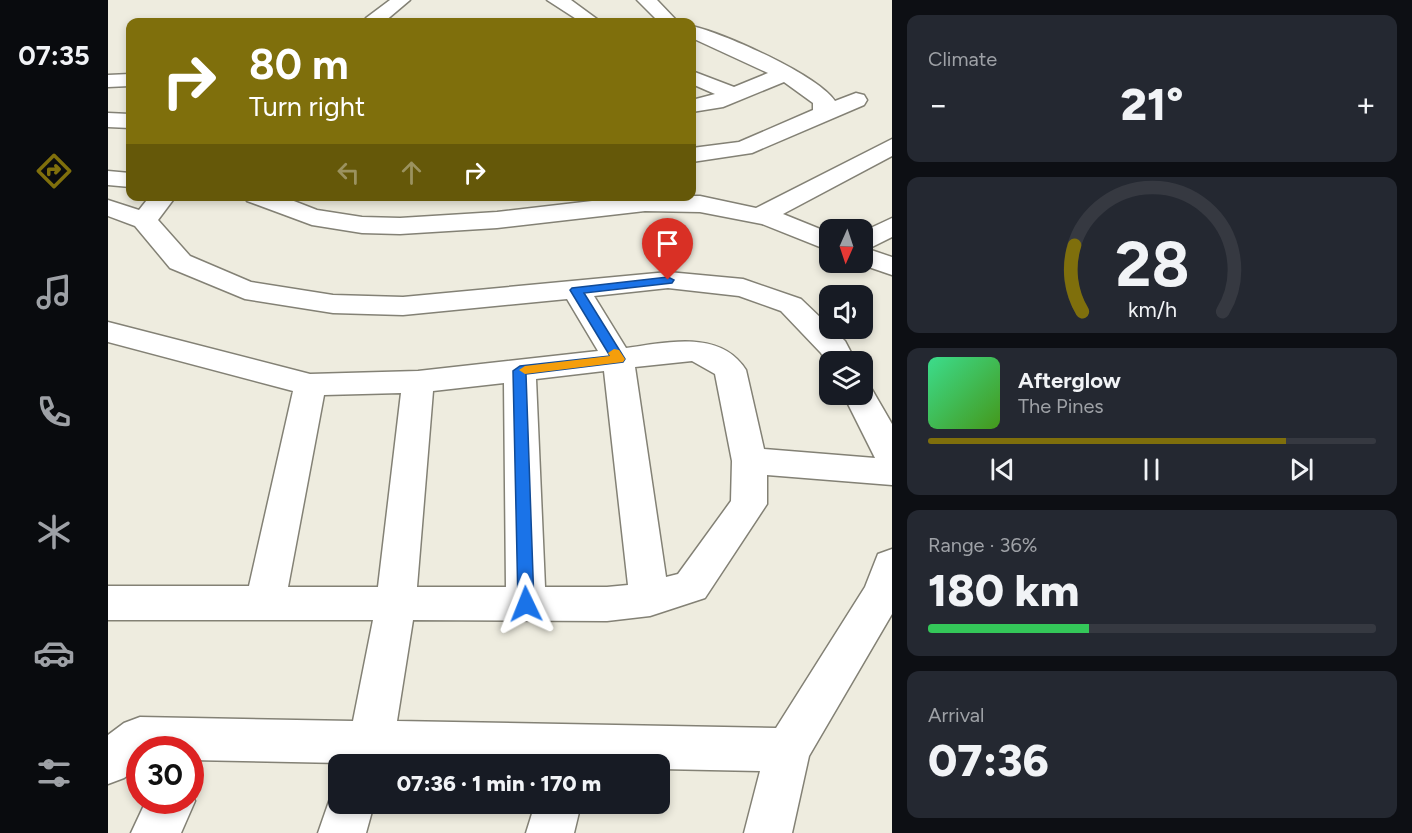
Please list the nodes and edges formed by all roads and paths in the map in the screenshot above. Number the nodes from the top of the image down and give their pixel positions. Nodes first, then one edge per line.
1 (556, 0) edge
2 (646, 0) edge
3 (403, 8) edge
4 (379, 18) edge
5 (587, 18) edge
6 (665, 18) edge
7 (696, 33) edge
8 (783, 75) junction
9 (696, 78) edge
10 (126, 80) edge
11 (108, 81) edge
12 (734, 95) junction
13 (856, 99) dead end
14 (696, 104) edge
15 (824, 113) junction
16 (108, 120) edge
17 (126, 122) edge
18 (891, 146) edge
19 (696, 154) edge
20 (108, 178) edge
21 (126, 180) edge
22 (160, 201) edge
23 (269, 201) edge
24 (108, 208) edge
25 (760, 216) junction
26 (144, 220) junction
27 (891, 226) edge
28 (873, 237) edge
29 (819, 239) edge
30 (873, 260) edge
31 (891, 267) edge
32 (576, 290) junction
33 (108, 332) edge
34 (836, 351) edge
35 (618, 359) junction
36 (520, 371) junction
37 (418, 382) junction
38 (310, 385) junction
39 (865, 405) edge
40 (891, 457) edge
41 (749, 461) junction
42 (891, 472) edge
43 (891, 565) edge
44 (650, 599) junction
45 (108, 603) edge
46 (265, 603) junction
47 (396, 603) junction
48 (526, 604) junction
49 (126, 748) edge
50 (788, 750) junction
51 (204, 752) edge
52 (367, 754) edge
53 (645, 754) edge
54 (108, 762) edge
55 (165, 814) edge
56 (348, 814) edge
57 (555, 814) edge
58 (155, 833) edge
59 (342, 833) edge
60 (550, 833) edge
61 (768, 833) edge

1 - 5 street
2 - 6 street
3 - 4 street
7 - 8 street
8 - 12 street
8 - 15 street
9 - 12 street
10 - 11 street
12 - 14 street
13 - 15 street
15 - 19 street
16 - 17 street
18 - 25 street
20 - 21 street
22 - 26 street
23 - 25 street
24 - 26 street
25 - 29 street
26 - 32 street
27 - 28 street
30 - 31 street
32 - 34 street
32 - 35 street
33 - 38 street
35 - 36 street
35 - 41 street
35 - 44 street
36 - 37 street
36 - 48 street
37 - 38 street
37 - 47 street
38 - 46 street
39 - 40 street
41 - 42 street
41 - 44 street
43 - 50 street
44 - 48 street
45 - 46 street
46 - 47 street
47 - 48 street
47 - 52 street
49 - 54 street
50 - 53 street
50 - 61 street
51 - 52 street
55 - 58 street
56 - 59 street
57 - 60 street

